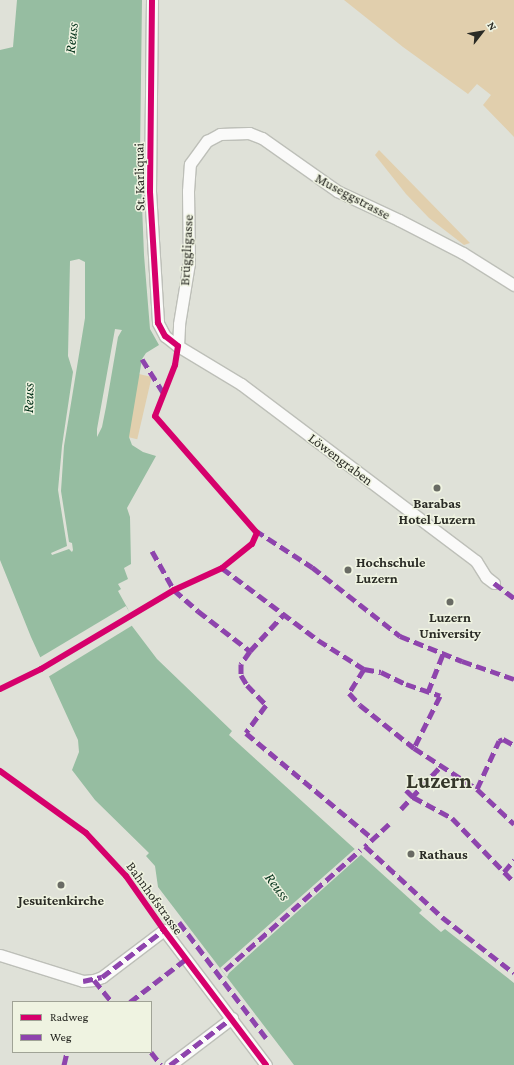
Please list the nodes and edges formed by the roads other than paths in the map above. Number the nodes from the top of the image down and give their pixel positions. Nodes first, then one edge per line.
1 (152, 0) edge
2 (195, 155) joint
3 (514, 285) edge
4 (178, 346) junction
5 (494, 583) dead end
6 (0, 955) edge
7 (232, 1018) junction
8 (170, 1065) edge
9 (266, 1065) edge

1 - 4 street, St. Karliquai
2 - 3 street, Museggstrasse
2 - 4 street, Brüggligasse
4 - 5 street, Löwengraben
6 - 7 street, Bahnhofstrasse
7 - 8 street
7 - 9 street, Bahnhofstrasse

